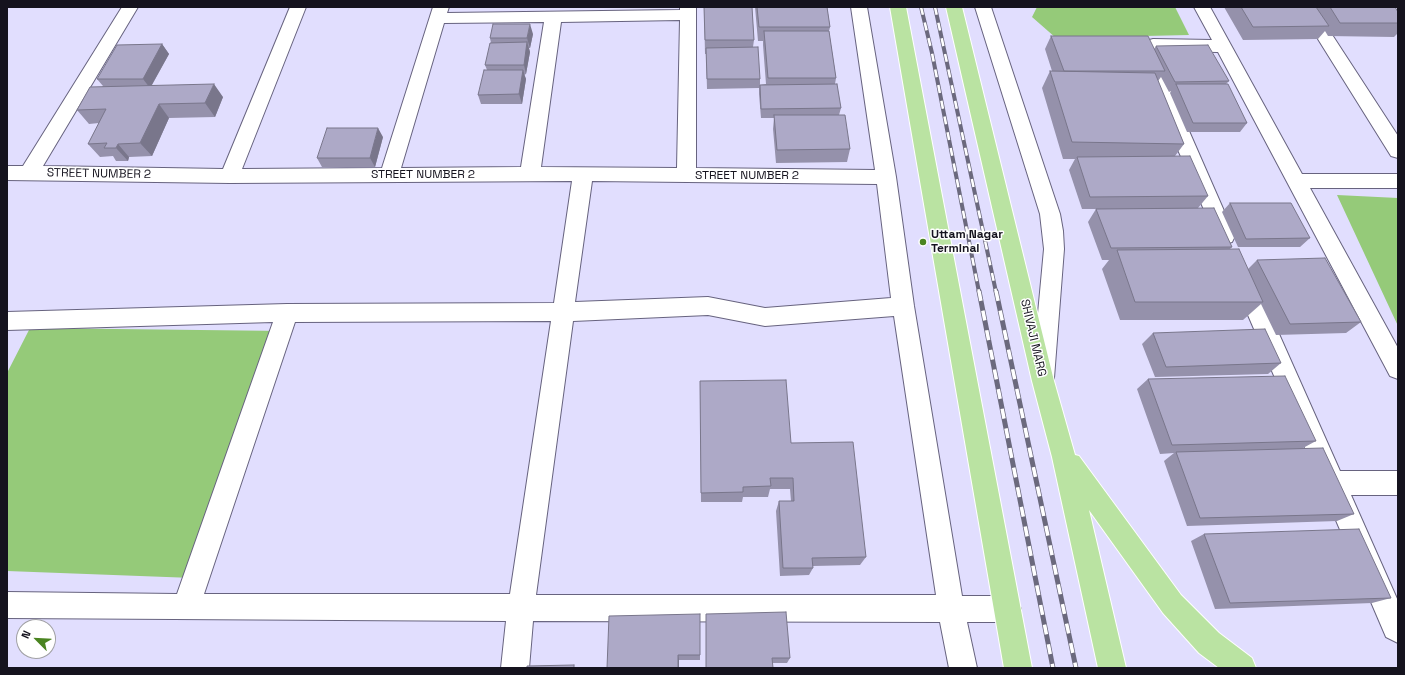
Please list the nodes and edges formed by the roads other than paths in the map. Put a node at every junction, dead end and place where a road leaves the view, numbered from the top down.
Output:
1 (130, 7) edge
2 (298, 7) edge
3 (858, 7) edge
4 (898, 7) edge
5 (954, 7) edge
6 (983, 7) edge
7 (1202, 7) edge
8 (1306, 7) edge
9 (688, 11) edge
10 (439, 12) edge
11 (553, 17) junction
12 (1223, 46) junction
13 (1398, 151) edge
14 (7, 173) edge
15 (29, 173) junction
16 (530, 174) junction
17 (583, 174) junction
18 (389, 175) junction
19 (230, 176) junction
20 (686, 176) junction
21 (886, 177) junction
22 (1296, 181) junction
23 (1398, 181) edge
24 (903, 306) junction
25 (564, 312) junction
26 (287, 313) junction
27 (7, 321) edge
28 (1390, 341) edge
29 (1398, 369) edge
30 (1043, 381) junction
31 (1064, 457) junction
32 (1333, 483) junction
33 (1398, 483) edge
34 (7, 605) edge
35 (186, 607) junction
36 (521, 608) junction
37 (951, 609) junction
38 (1008, 609) junction
39 (1398, 629) edge
40 (515, 668) edge
41 (963, 668) edge
42 (1018, 668) edge
43 (1112, 668) edge
44 (1242, 668) edge

1 - 15 street
2 - 19 street
3 - 21 street
4 - 38 main road
5 - 30 main road, SHIVAJI MARG
6 - 30 street
7 - 12 street
8 - 13 street
9 - 11 street
9 - 20 street
10 - 11 street
10 - 18 street
11 - 16 street
12 - 22 street
12 - 32 street
14 - 15 street, STREET NUMBER 2
15 - 19 street, STREET NUMBER 2
16 - 17 street, STREET NUMBER 2
16 - 18 street, STREET NUMBER 2
17 - 20 street, STREET NUMBER 2
17 - 25 street
18 - 19 street, STREET NUMBER 2
20 - 21 street, STREET NUMBER 2
21 - 24 street
22 - 23 street
22 - 28 street
24 - 25 street
24 - 37 street
25 - 26 street
25 - 36 street
26 - 27 street
26 - 35 street
28 - 29 street
30 - 31 main road, SHIVAJI MARG
31 - 43 main road, SHIVAJI MARG
31 - 44 main road
32 - 33 street
32 - 39 street
34 - 35 street
35 - 36 street
36 - 37 street
36 - 40 street
37 - 38 street
37 - 41 street
38 - 42 main road

